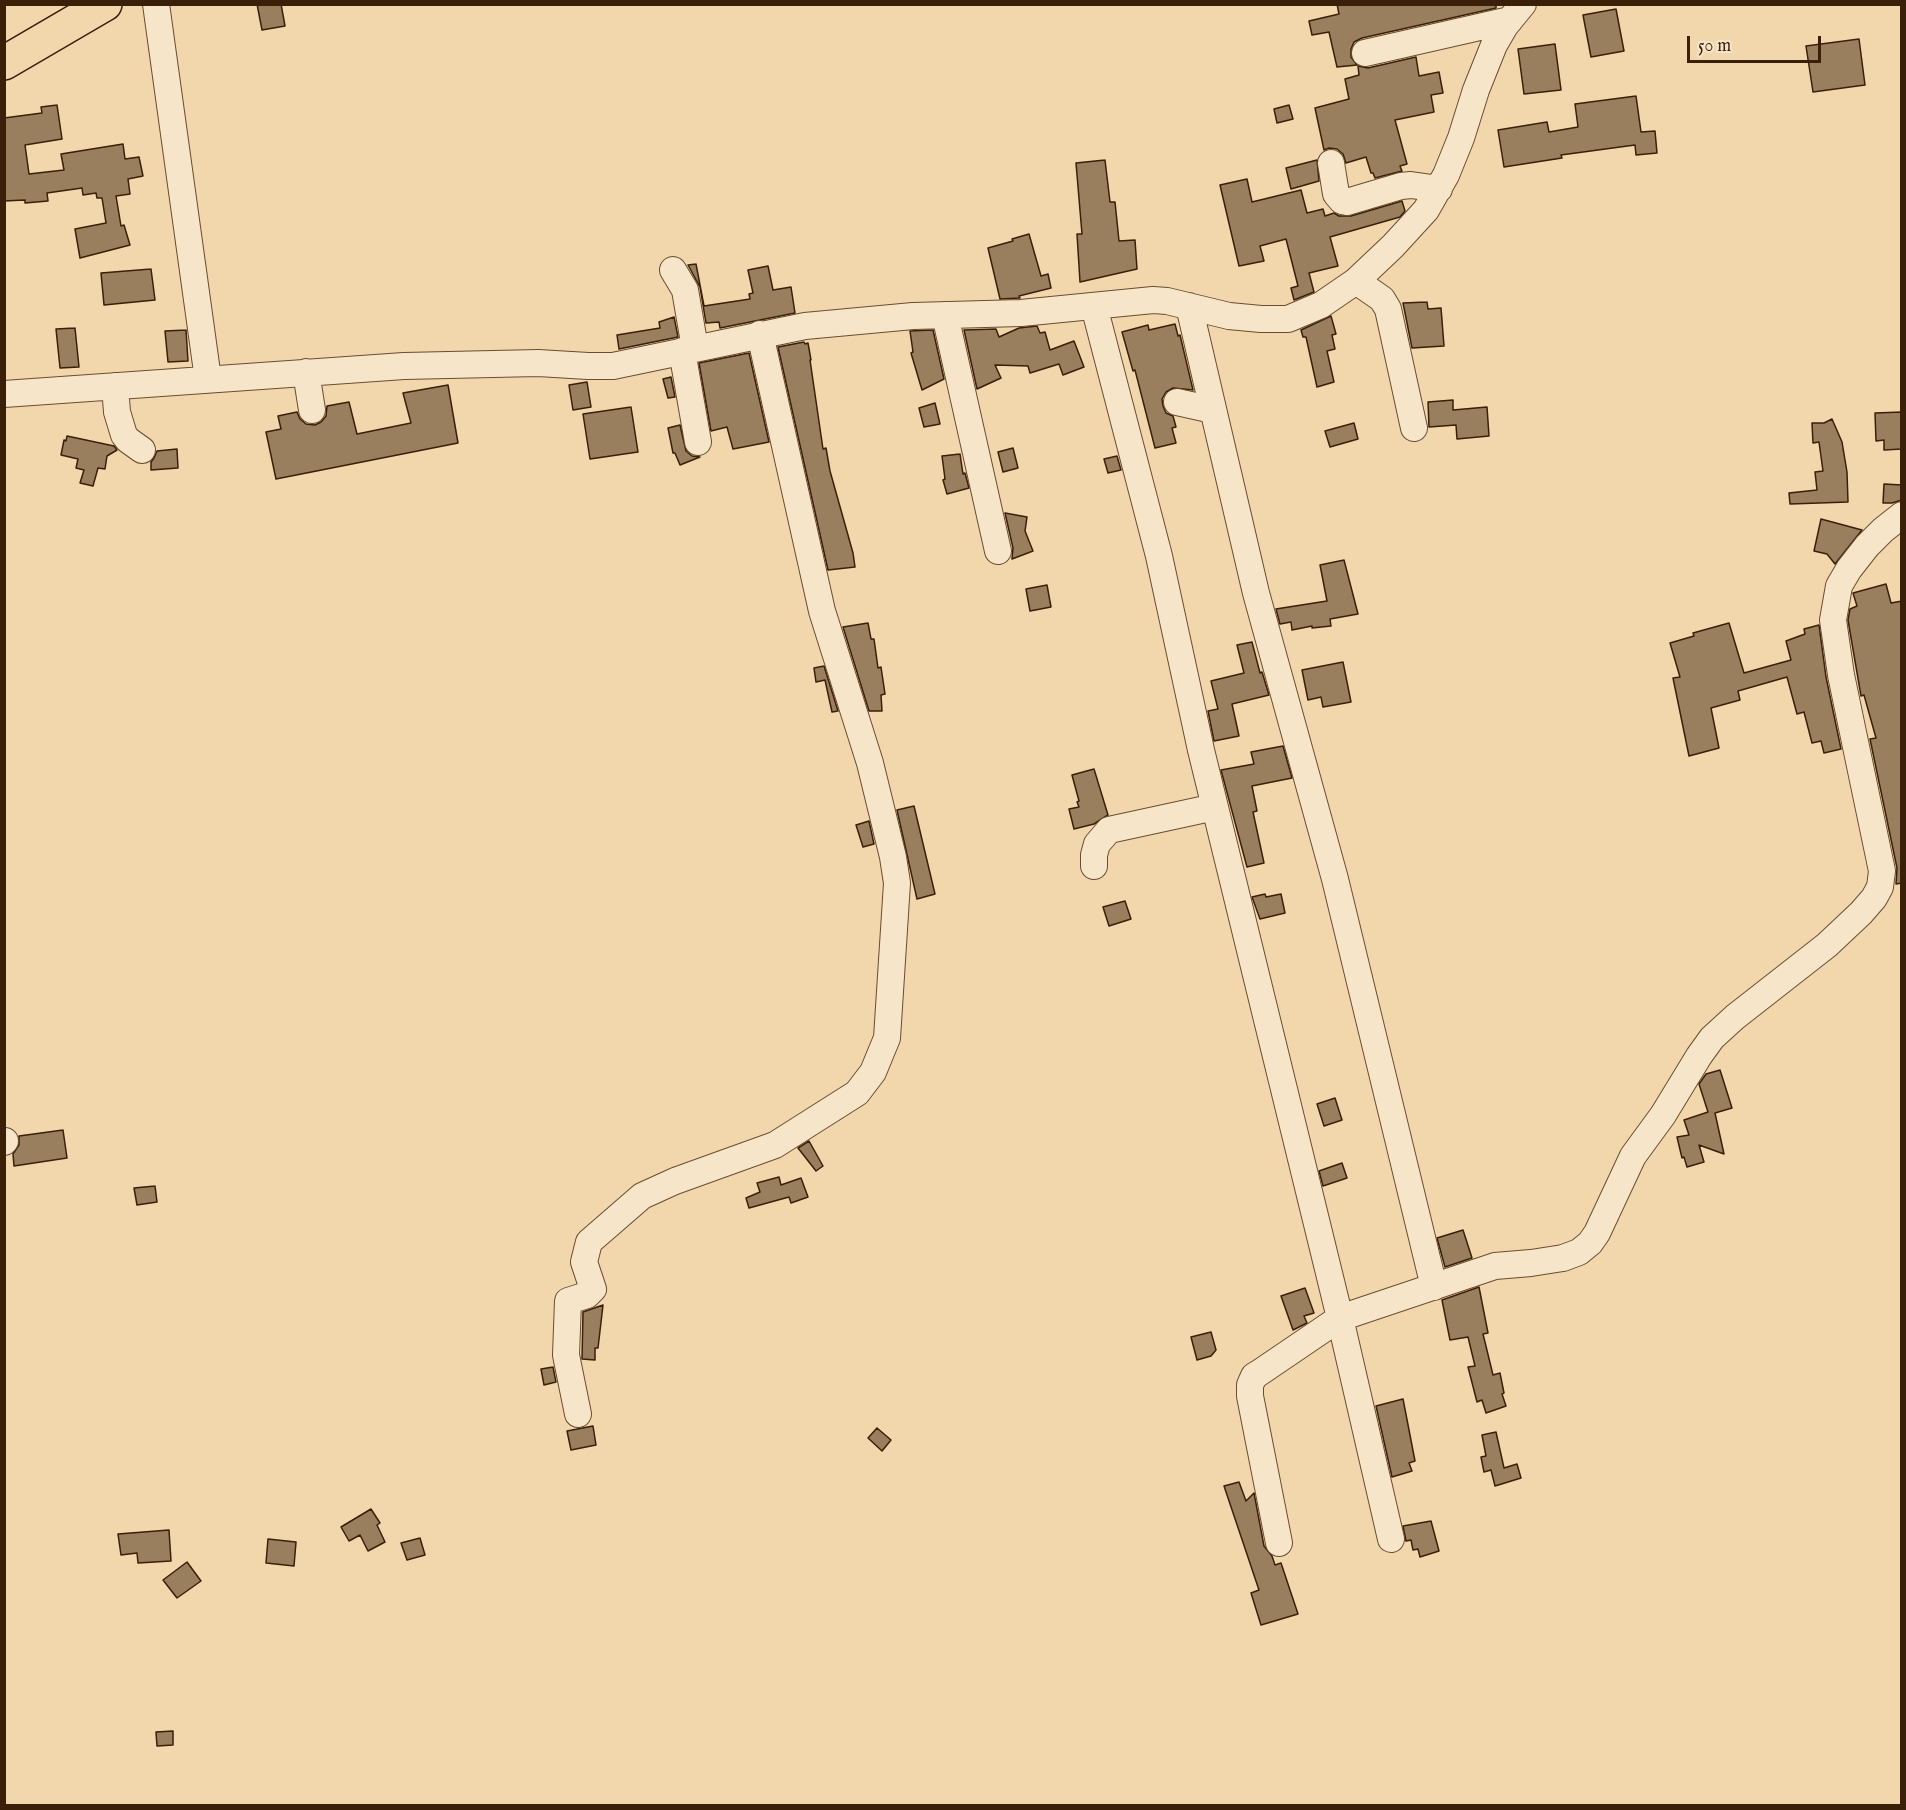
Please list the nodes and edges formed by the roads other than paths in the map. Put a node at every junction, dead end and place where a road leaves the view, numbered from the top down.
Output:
1 (105, 4) edge
2 (156, 4) edge
3 (1516, 12) edge
4 (1365, 53) dead end
5 (4, 63) edge
6 (1331, 163) dead end
7 (1440, 189) junction
8 (673, 270) dead end
9 (1356, 281) junction
10 (1094, 306) junction
11 (1189, 306) junction
12 (945, 315) junction
13 (760, 334) junction
14 (688, 349) junction
15 (306, 372) junction
16 (208, 378) junction
17 (115, 386) junction
18 (4, 394) edge
19 (1177, 402) dead end
20 (312, 410) dead end
21 (1213, 410) junction
22 (1414, 428) dead end
23 (698, 442) dead end
24 (142, 450) dead end
25 (1902, 515) edge
26 (998, 551) dead end
27 (1215, 807) junction
28 (1094, 866) dead end
29 (1434, 1287) junction
30 (1340, 1318) junction
31 (578, 1414) dead end
32 (1391, 1539) dead end
33 (1279, 1543) dead end

1 - 5 main road
2 - 16 street
3 - 4 street
3 - 7 street
6 - 7 street
7 - 9 street
8 - 14 street
9 - 11 street
9 - 22 street
10 - 11 street
10 - 12 street
10 - 27 street
11 - 21 street
12 - 13 street
12 - 26 street
13 - 14 street
13 - 31 street
14 - 15 street
14 - 23 street
15 - 16 street
15 - 20 street
16 - 17 street
17 - 18 street
17 - 24 street
19 - 21 street
21 - 29 street
25 - 29 street
27 - 28 street
27 - 30 street
29 - 30 street
30 - 32 street
30 - 33 street

